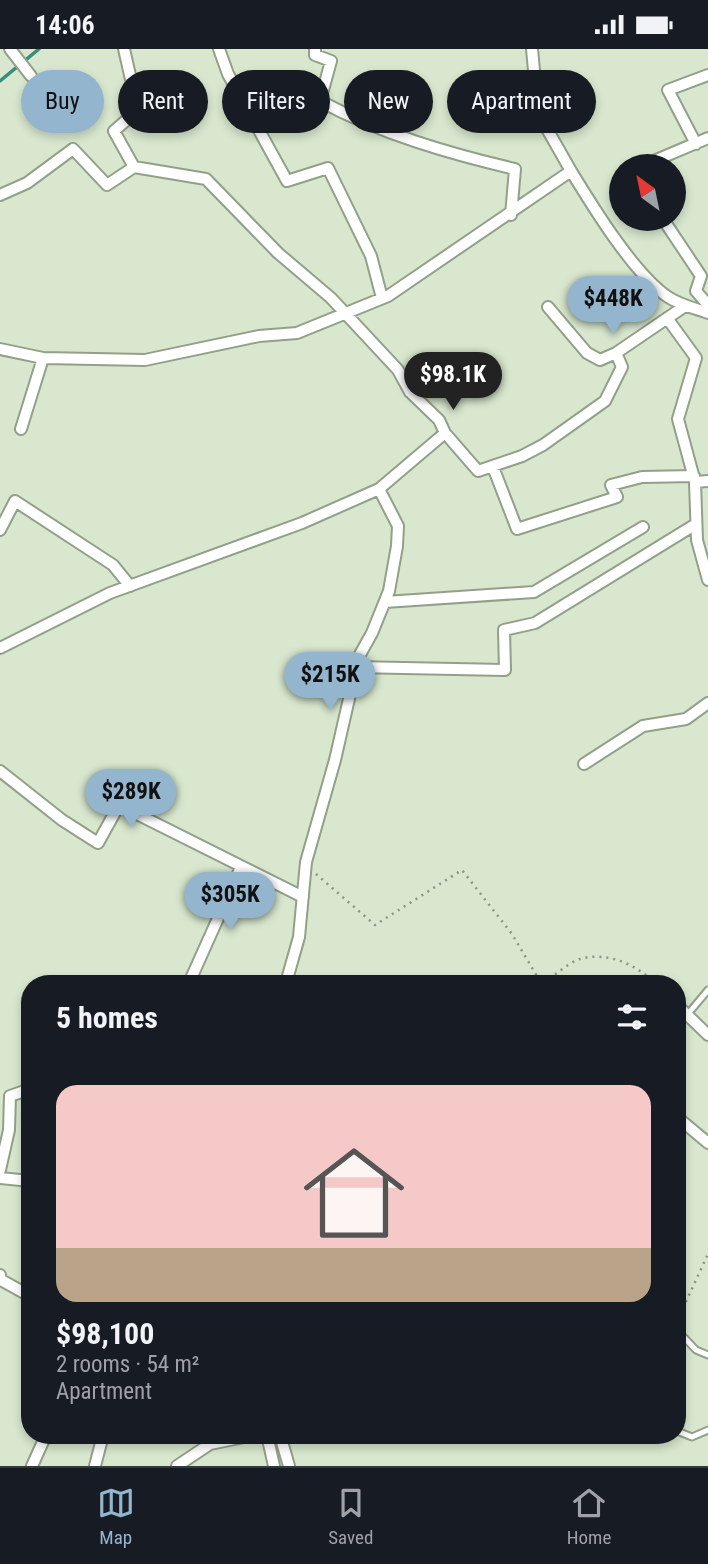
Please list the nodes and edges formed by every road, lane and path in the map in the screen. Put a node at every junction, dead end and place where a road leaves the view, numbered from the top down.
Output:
1 (124, 49) edge
2 (219, 49) edge
3 (315, 49) edge
4 (532, 49) edge
5 (13, 53) edge
6 (27, 70) edge
7 (708, 75) edge
8 (708, 138) edge
9 (696, 145) junction
10 (673, 154) edge
11 (134, 167) junction
12 (571, 171) junction
13 (0, 195) edge
14 (511, 215) junction
15 (671, 231) edge
16 (382, 298) junction
17 (708, 305) edge
18 (685, 306) junction
19 (548, 307) dead end
20 (344, 313) junction
21 (708, 313) edge
22 (667, 318) junction
23 (0, 349) edge
24 (616, 353) junction
25 (43, 358) junction
26 (21, 429) dead end
27 (445, 433) junction
28 (493, 467) junction
29 (694, 479) junction
30 (708, 481) edge
31 (379, 489) junction
32 (696, 524) junction
33 (643, 527) dead end
34 (0, 530) edge
35 (708, 580) edge
36 (130, 586) junction
37 (384, 602) junction
38 (0, 648) edge
39 (353, 667) junction
40 (708, 703) edge
41 (584, 764) dead end
42 (0, 771) edge
43 (306, 865) junction
44 (241, 867) junction
45 (303, 897) junction
46 (193, 975) edge
47 (288, 975) edge
48 (537, 975) edge
49 (555, 975) edge
50 (647, 975) edge
51 (708, 991) edge
52 (687, 1015) joint
53 (708, 1035) edge
54 (21, 1092) edge
55 (686, 1125) edge
56 (708, 1143) edge
57 (0, 1170) edge
58 (0, 1178) edge
59 (21, 1180) edge
60 (708, 1254) edge
61 (0, 1275) edge
62 (21, 1291) edge
63 (686, 1302) edge
64 (686, 1339) edge
65 (708, 1355) edge
66 (708, 1430) edge
67 (686, 1435) edge
68 (42, 1444) edge
69 (101, 1444) edge
70 (211, 1444) edge
71 (269, 1444) edge
72 (283, 1444) edge
73 (32, 1466) edge
74 (95, 1466) edge
75 (177, 1466) edge
76 (274, 1466) edge
77 (289, 1466) edge

1 - 11 street
2 - 16 street
3 - 14 street
4 - 12 street
5 - 6 street
7 - 9 street
8 - 9 street
9 - 10 street
11 - 13 street
11 - 20 street
12 - 14 street
12 - 18 street
14 - 16 street
15 - 17 street
16 - 20 street
18 - 21 street
18 - 22 street
19 - 24 street
20 - 25 street
20 - 27 street
22 - 24 street
22 - 29 street
23 - 25 street
24 - 28 street
25 - 26 street
27 - 28 street
27 - 31 street
28 - 29 street
29 - 30 street
29 - 32 street
31 - 36 street
31 - 37 street
32 - 35 street
32 - 39 street
33 - 37 street
34 - 36 street
36 - 38 street
37 - 39 street
39 - 43 street
40 - 41 street
42 - 44 street
43 - 45 street
43 - 48 path
44 - 45 street
44 - 46 street
45 - 47 street
49 - 50 path
51 - 52 lane
52 - 53 street
54 - 57 street
55 - 56 street
58 - 59 street
60 - 63 path
61 - 62 street
64 - 65 lane
66 - 67 lane
68 - 73 street
69 - 74 street
70 - 75 street
71 - 76 street
72 - 77 street

